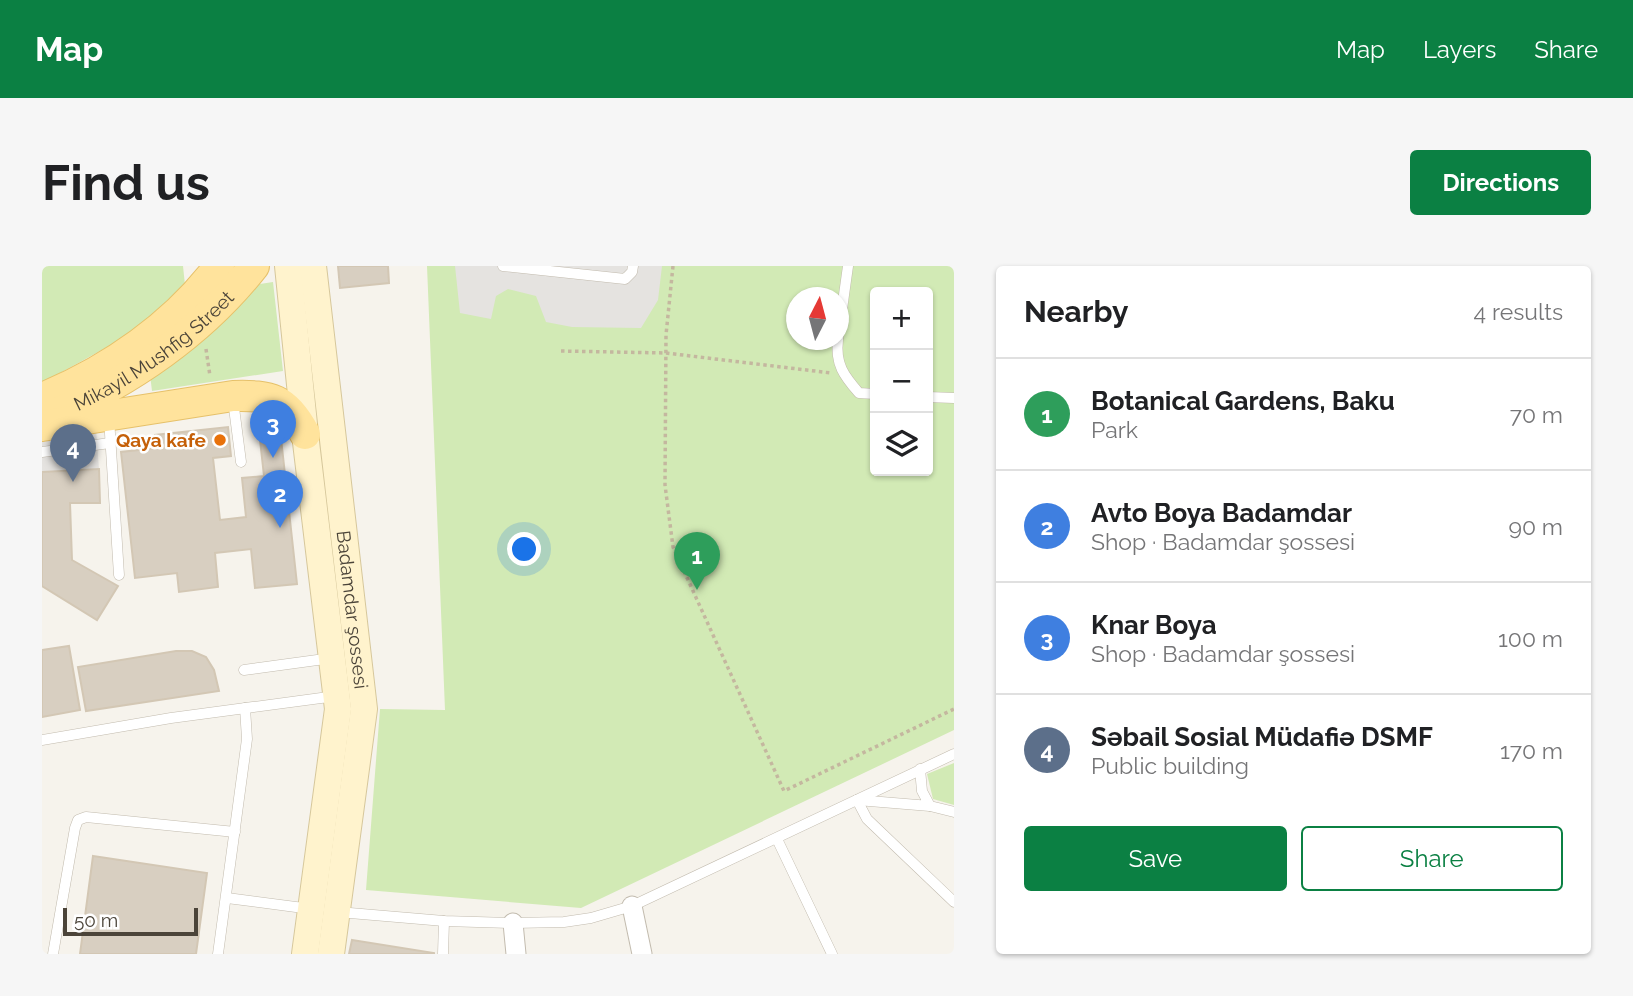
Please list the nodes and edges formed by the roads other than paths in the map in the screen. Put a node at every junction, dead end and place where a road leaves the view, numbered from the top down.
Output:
1 (254, 266) edge
2 (288, 266) edge
3 (313, 266) edge
4 (503, 266) edge
5 (633, 266) edge
6 (848, 266) edge
7 (526, 267) edge
8 (210, 270) edge
9 (579, 270) edge
10 (845, 287) edge
11 (837, 350) edge
12 (222, 390) junction
13 (870, 394) edge
14 (933, 397) edge
15 (42, 398) edge
16 (954, 398) edge
17 (42, 419) edge
18 (42, 426) edge
19 (109, 430) junction
20 (305, 434) junction
21 (42, 452) edge
22 (241, 462) dead end
23 (120, 575) dead end
24 (332, 658) junction
25 (244, 670) dead end
26 (364, 693) junction
27 (337, 696) junction
28 (245, 708) junction
29 (42, 740) edge
30 (954, 754) edge
31 (920, 769) junction
32 (856, 800) junction
33 (930, 806) junction
34 (952, 809) edge
35 (235, 832) junction
36 (777, 839) junction
37 (227, 898) junction
38 (954, 902) edge
39 (632, 906) junction
40 (324, 910) junction
41 (444, 921) junction
42 (513, 923) junction
43 (53, 954) edge
44 (218, 954) edge
45 (305, 954) edge
46 (331, 954) edge
47 (443, 954) edge
48 (516, 954) edge
49 (642, 954) edge
50 (832, 954) edge

1 - 17 main road, Mikayil Mushfig Street
2 - 20 main road, Badamdar şossesi
3 - 26 main road, Badamdar şossesi
4 - 7 lane
5 - 9 lane
6 - 10 lane
7 - 9 lane
8 - 15 main road, Mikayil Mushfig Street
11 - 13 lane
12 - 19 main road
12 - 20 main road
12 - 22 lane
14 - 16 lane
18 - 19 main road
19 - 21 lane
19 - 23 lane
20 - 24 main road, Badamdar şossesi
24 - 25 lane
24 - 27 main road, Badamdar şossesi
26 - 27 main road
26 - 40 main road, Badamdar şossesi
27 - 28 lane
27 - 40 main road, Badamdar şossesi
28 - 29 lane
28 - 35 lane
30 - 31 lane
31 - 32 lane
31 - 33 lane
32 - 33 lane
32 - 36 lane
32 - 38 lane
33 - 34 lane
35 - 37 lane
35 - 43 lane
36 - 39 lane
36 - 50 lane
37 - 40 lane
37 - 44 lane
39 - 42 lane
39 - 49 street
40 - 41 lane
40 - 45 main road, Badamdar şossesi
40 - 46 main road, Badamdar şossesi
41 - 42 lane
41 - 47 lane
42 - 48 street

